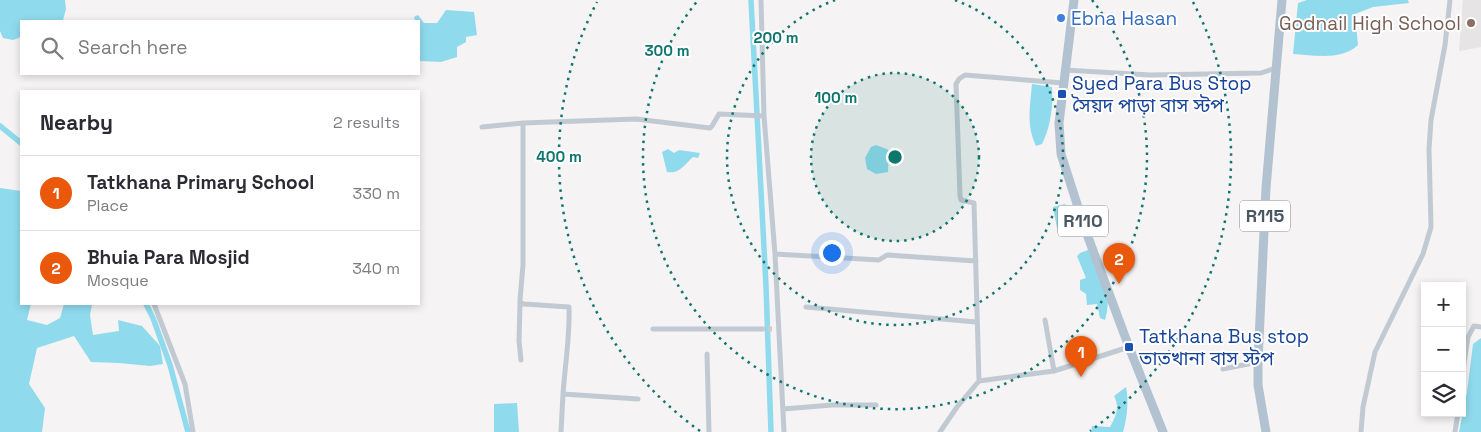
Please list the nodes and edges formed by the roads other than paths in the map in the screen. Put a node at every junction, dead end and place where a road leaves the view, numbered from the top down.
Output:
1 (761, 0) edge
2 (1074, 0) edge
3 (1282, 0) edge
4 (1450, 0) edge
5 (1276, 68) junction
6 (1064, 70) junction
7 (1063, 83) junction
8 (762, 116) junction
9 (523, 123) junction
10 (482, 127) dead end
11 (775, 254) junction
12 (976, 261) junction
13 (520, 303) junction
14 (154, 305) edge
15 (806, 307) dead end
16 (1046, 320) dead end
17 (976, 322) junction
18 (1481, 327) edge
19 (653, 329) dead end
20 (760, 329) tunnel mouth
21 (1129, 347) junction
22 (707, 354) dead end
23 (521, 360) dead end
24 (1258, 362) junction
25 (1223, 369) dead end
26 (1054, 370) junction
27 (1463, 372) edge
28 (979, 381) junction
29 (563, 394) junction
30 (638, 399) dead end
31 (876, 404) dead end
32 (783, 408) junction
33 (1457, 417) edge
34 (193, 432) edge
35 (561, 432) edge
36 (709, 432) edge
37 (784, 432) edge
38 (940, 432) edge
39 (1163, 432) edge
40 (1266, 432) edge
41 (1361, 432) edge
42 (1455, 432) edge

1 - 8 street
2 - 6 main road, R110
3 - 5 main road, R115
4 - 41 street
5 - 6 street
5 - 24 main road, R115
6 - 7 main road, R110
7 - 12 street
7 - 21 main road, R110
8 - 9 street
8 - 11 street
9 - 10 street
9 - 13 street
11 - 12 street
11 - 32 street
12 - 17 street
13 - 23 street
13 - 29 street
14 - 34 street
15 - 17 street
16 - 26 street
17 - 28 street
18 - 27 street
19 - 20 street
21 - 26 street
21 - 39 main road, R110
22 - 36 street
24 - 25 street
24 - 40 main road, R115
26 - 28 street
28 - 38 street
29 - 30 street
29 - 35 street
31 - 32 street
32 - 37 street
33 - 42 street

